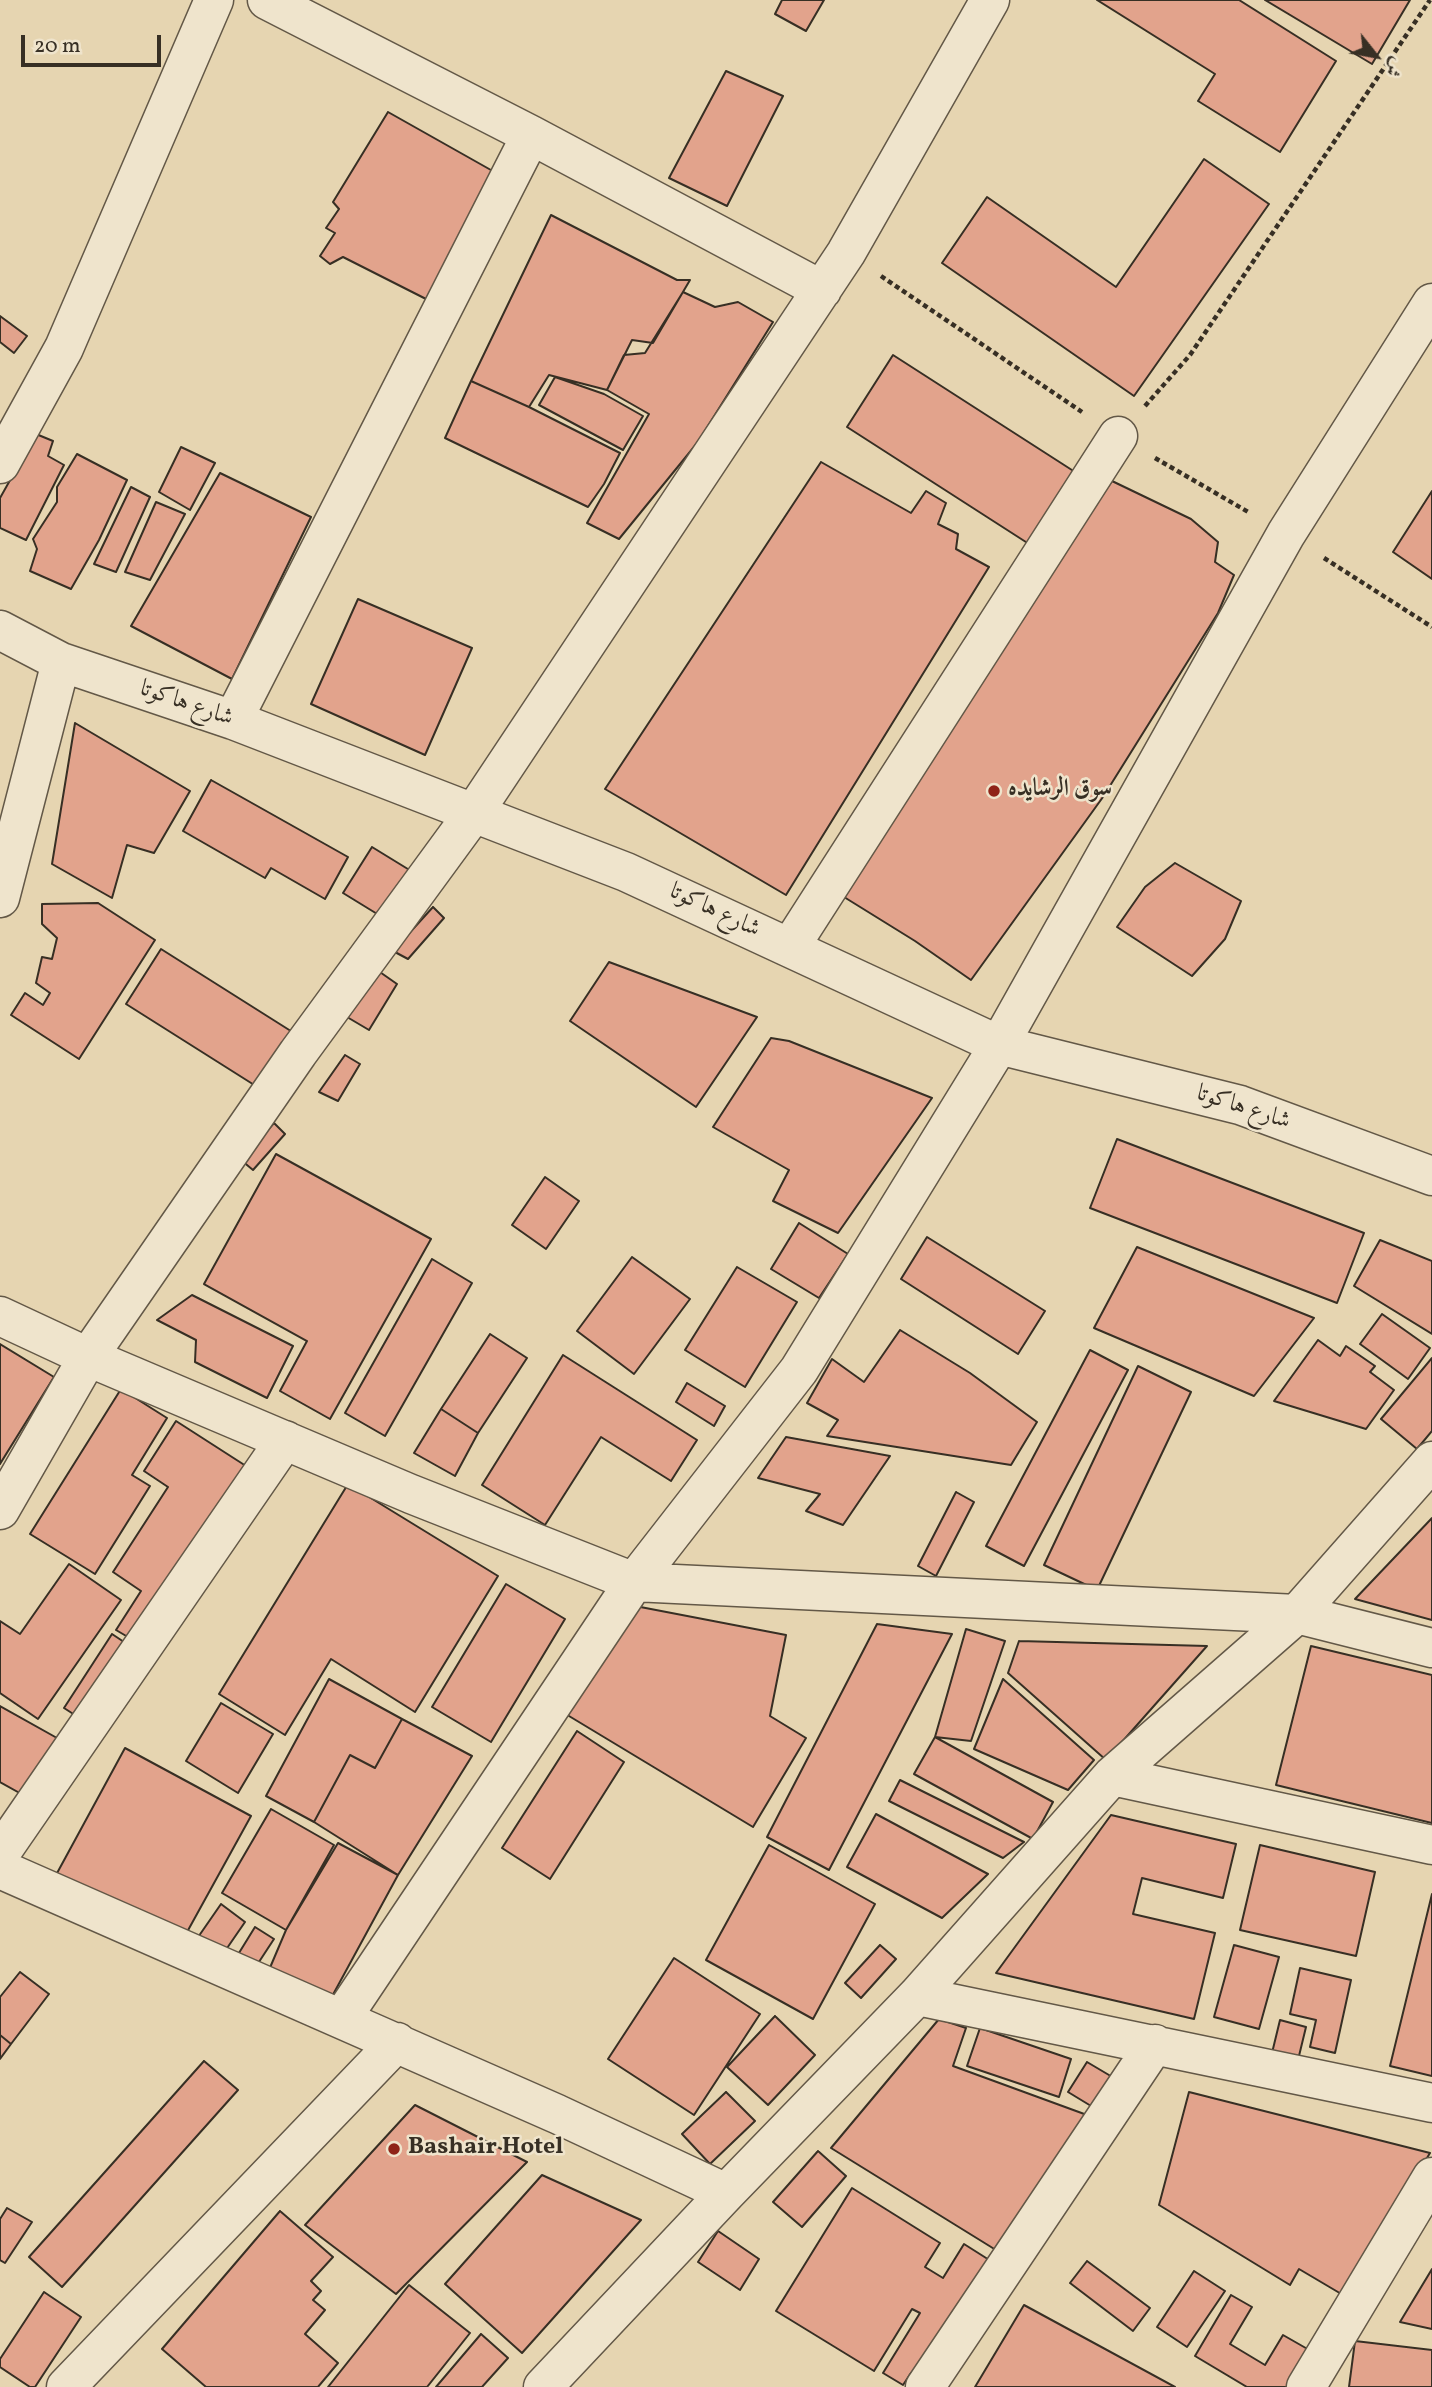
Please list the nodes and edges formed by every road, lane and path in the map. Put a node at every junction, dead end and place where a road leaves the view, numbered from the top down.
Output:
1 (214, 0) edge
2 (267, 0) edge
3 (990, 0) edge
4 (1430, 0) edge
5 (531, 135) junction
6 (822, 290) junction
7 (1432, 303) edge
8 (1118, 436) joint
9 (0, 464) edge
10 (0, 631) edge
11 (61, 662) junction
12 (233, 720) junction
13 (473, 814) junction
14 (0, 898) edge
15 (790, 947) junction
16 (999, 1045) junction
17 (1431, 1173) edge
18 (0, 1316) edge
19 (88, 1357) junction
20 (285, 1440) junction
21 (1432, 1461) edge
22 (0, 1510) edge
23 (634, 1582) junction
24 (1297, 1614) junction
25 (1432, 1648) edge
26 (1112, 1776) junction
27 (1432, 1845) edge
28 (0, 1854) edge
29 (0, 1869) edge
30 (917, 1996) junction
31 (342, 2018) junction
32 (397, 2042) junction
33 (1155, 2044) junction
34 (1432, 2103) edge
35 (1432, 2177) edge
36 (726, 2193) junction
37 (66, 2387) edge
38 (542, 2387) edge
39 (925, 2387) edge
40 (1306, 2387) edge

1 - 9 street
2 - 5 street
3 - 6 street
4 - 8 path
5 - 6 street
5 - 12 street
6 - 13 street
7 - 16 street
8 - 15 street
10 - 11 street, شارع هاكوتا
11 - 12 street, شارع هاكوتا
11 - 14 street
12 - 13 street, شارع هاكوتا
13 - 15 street, شارع هاكوتا
13 - 19 street
15 - 16 street, شارع هاكوتا
16 - 17 street, شارع هاكوتا
16 - 23 street
18 - 19 street
19 - 20 street
19 - 22 street
20 - 23 street
20 - 28 street
21 - 24 street
23 - 24 street
23 - 31 street
24 - 25 street
24 - 26 street
26 - 27 street
26 - 30 street
29 - 31 street
30 - 33 street
30 - 36 street
31 - 32 street
32 - 36 street
32 - 37 street
33 - 34 street
33 - 39 street
35 - 40 street
36 - 38 street

